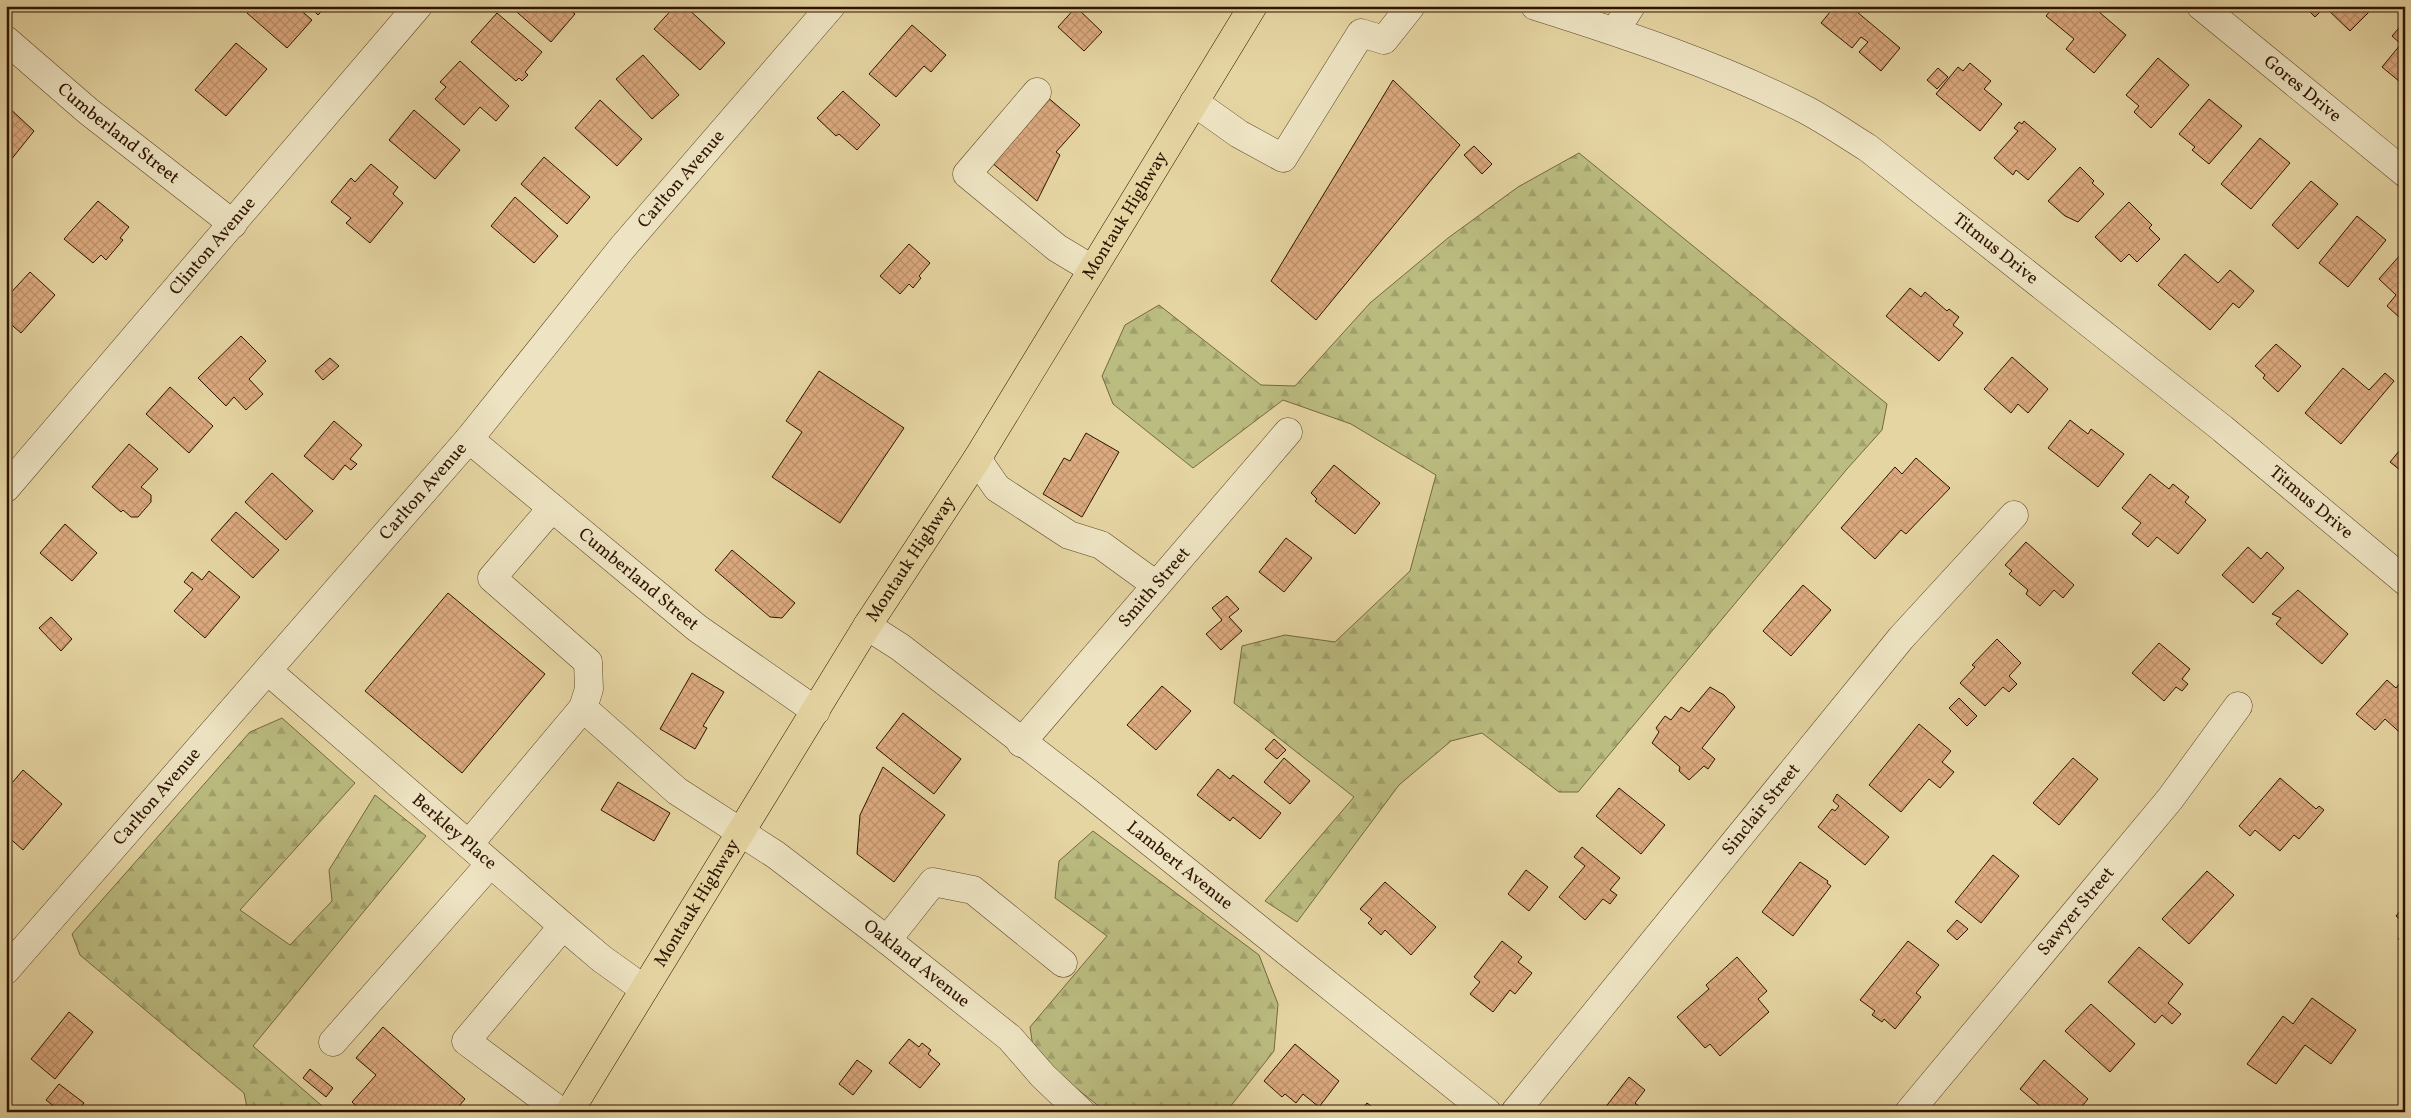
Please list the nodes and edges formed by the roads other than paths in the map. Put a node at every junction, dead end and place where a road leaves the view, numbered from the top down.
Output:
1 (418, 6) edge
2 (831, 6) edge
3 (1254, 6) edge
4 (1411, 6) edge
5 (1535, 6) edge
6 (1631, 6) edge
7 (2201, 6) edge
8 (1615, 31) junction
9 (6, 40) edge
10 (1037, 92) dead end
11 (1194, 102) junction
12 (2405, 173) edge
13 (233, 224) junction
14 (1092, 270) junction
15 (1288, 432) dead end
16 (469, 439) junction
17 (976, 460) junction
18 (6, 488) edge
19 (552, 508) junction
20 (2014, 515) dead end
21 (2405, 581) edge
22 (1156, 585) junction
23 (867, 626) junction
24 (268, 671) junction
25 (2238, 706) dead end
26 (583, 708) junction
27 (816, 711) junction
28 (1021, 743) junction
29 (741, 831) junction
30 (469, 844) junction
31 (490, 864) junction
32 (563, 926) junction
33 (887, 940) junction
34 (1063, 963) dead end
35 (6, 970) edge
36 (644, 988) junction
37 (334, 1042) dead end
38 (561, 1112) edge
39 (569, 1112) edge
40 (1080, 1112) edge
41 (1487, 1112) edge
42 (1515, 1112) edge
43 (1908, 1112) edge

1 - 13 street, Clinton Avenue
2 - 16 street, Carlton Avenue
3 - 11 main road, Montauk Highway
4 - 11 street
5 - 8 street, Titmus Drive
6 - 8 street
7 - 12 street, Gores Drive
8 - 21 street, Titmus Drive
9 - 13 street, Cumberland Street
10 - 14 street
11 - 14 main road, Montauk Highway
13 - 18 street, Clinton Avenue
14 - 17 main road, Montauk Highway
15 - 22 street, Smith Street
16 - 19 street, Cumberland Street
16 - 24 street, Carlton Avenue
17 - 22 street
17 - 23 main road, Montauk Highway
19 - 26 street
19 - 27 street, Cumberland Street
20 - 42 street, Sinclair Street
22 - 28 street, Smith Street
23 - 27 main road, Montauk Highway
23 - 28 street, Lambert Avenue
24 - 30 street, Berkley Place
24 - 35 street, Carlton Avenue
25 - 43 street, Sawyer Street
26 - 29 street, Oakland Avenue
26 - 30 street
27 - 29 main road, Montauk Highway
28 - 41 street, Lambert Avenue
29 - 33 street, Oakland Avenue
29 - 36 main road, Montauk Highway
30 - 31 street, Berkley Place
31 - 32 street, Berkley Place
31 - 37 street
32 - 36 street, Berkley Place
32 - 38 street
33 - 34 street
33 - 40 street, Oakland Avenue
36 - 39 main road, Montauk Highway

